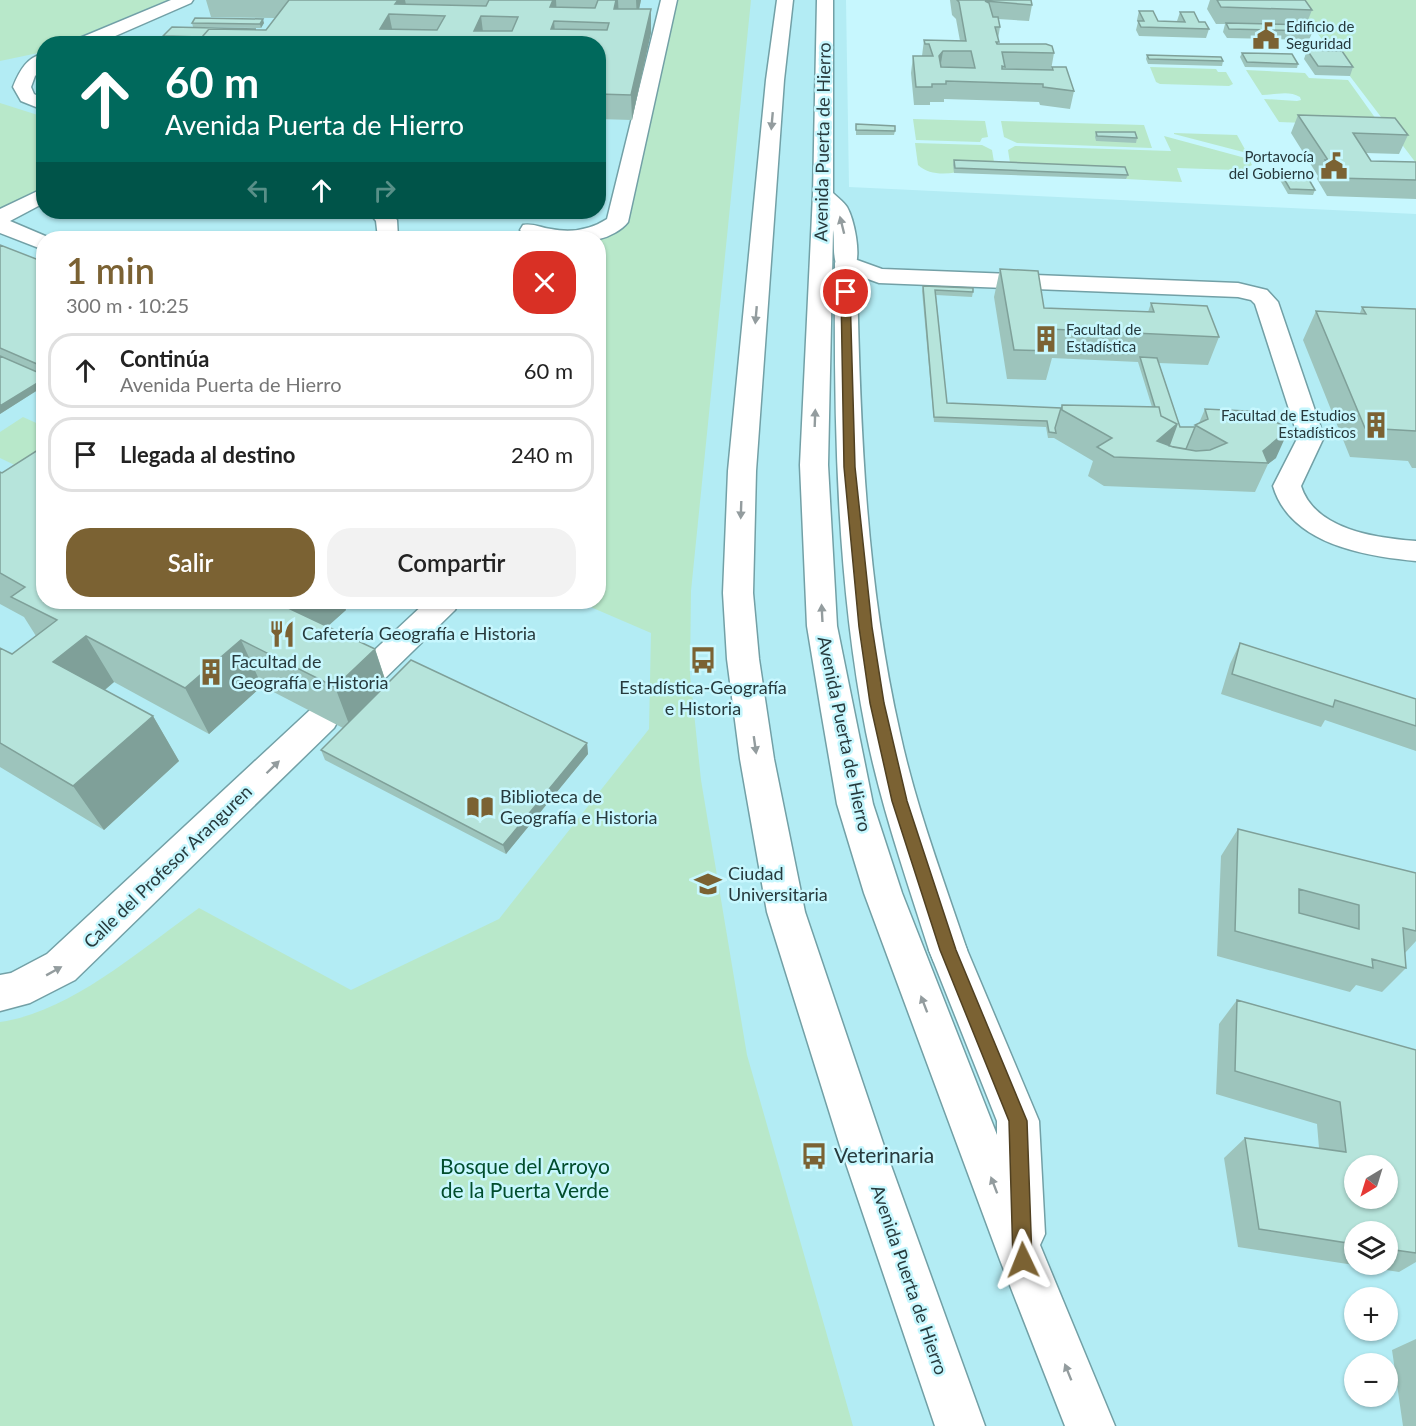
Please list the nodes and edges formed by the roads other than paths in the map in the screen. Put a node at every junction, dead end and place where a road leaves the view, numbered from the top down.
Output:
1 (185, 0) edge
2 (669, 0) edge
3 (773, 0) edge
4 (785, 0) edge
5 (825, 0) edge
6 (100, 36) edge
7 (36, 66) edge
8 (775, 80) junction
9 (25, 91) edge
10 (823, 194) junction
11 (36, 198) edge
12 (0, 218) edge
13 (0, 225) edge
14 (601, 231) edge
15 (36, 241) edge
16 (846, 278) junction
17 (1416, 551) edge
18 (437, 609) edge
19 (362, 681) edge
20 (322, 719) edge
21 (0, 993) edge
22 (1023, 1260) junction
23 (960, 1426) edge
24 (1090, 1426) edge

1 - 6 main road
2 - 14 main road
3 - 8 main road
4 - 8 main road, Avenida Puerta de Hierro
5 - 10 main road, Avenida Puerta de Hierro
7 - 9 main road
8 -> 23 main road, Avenida Puerta de Hierro
16 -> 10 main road
22 -> 10 main road, Avenida Puerta de Hierro
11 - 12 main road
13 - 15 main road
16 - 17 main road
16 - 22 main road
18 - 19 main road
21 -> 20 main road, Calle del Profesor Aranguren
24 -> 22 main road, Avenida Puerta de Hierro

